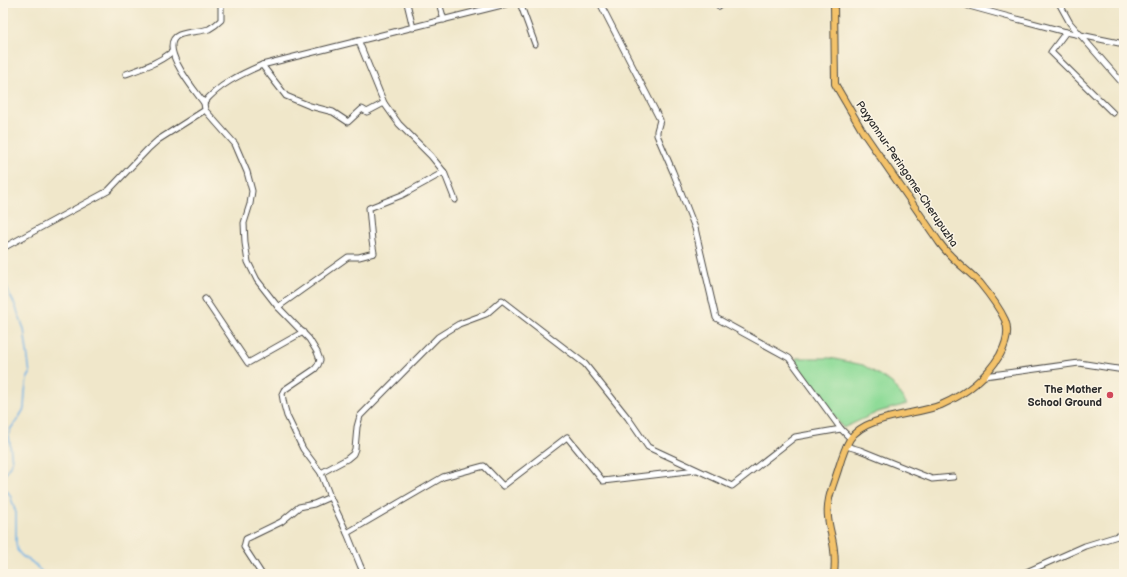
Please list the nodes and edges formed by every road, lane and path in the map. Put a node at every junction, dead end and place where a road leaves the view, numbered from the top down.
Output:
1 (221, 3) edge
2 (408, 3) edge
3 (439, 3) edge
4 (509, 3) edge
5 (520, 3) edge
6 (600, 3) edge
7 (834, 3) edge
8 (963, 3) edge
9 (1059, 3) edge
10 (444, 20) junction
11 (413, 28) junction
12 (1066, 32) junction
13 (1080, 34) junction
14 (358, 42) junction
15 (535, 44) dead end
16 (1124, 44) edge
17 (172, 52) junction
18 (262, 65) junction
19 (126, 74) dead end
20 (1124, 85) edge
21 (204, 103) junction
22 (384, 103) junction
23 (205, 110) junction
24 (1114, 113) dead end
25 (444, 172) junction
26 (455, 200) dead end
27 (3, 248) edge
28 (205, 299) dead end
29 (278, 307) junction
30 (304, 332) junction
31 (1124, 370) edge
32 (985, 376) junction
33 (841, 429) junction
34 (850, 438) junction
35 (846, 446) junction
36 (697, 470) junction
37 (321, 473) junction
38 (952, 477) dead end
39 (330, 497) junction
40 (347, 533) junction
41 (1124, 534) edge
42 (259, 574) edge
43 (364, 574) edge
44 (834, 574) edge
45 (1022, 574) edge

1 - 17 street
2 - 11 street
3 - 10 street
4 - 10 street
5 - 15 street
6 - 33 street
7 - 32 main road, Payyannur-Peringome-Cherupuzha
8 - 12 street
9 - 13 street
10 - 11 street
11 - 14 street
12 - 13 street
12 - 24 street
13 - 16 street
13 - 20 street
14 - 18 street
14 - 22 street
17 - 19 street
17 - 21 street
18 - 21 street
18 - 22 street
21 - 23 street
22 - 25 street
23 - 27 street
23 - 29 street
25 - 26 street
25 - 29 street
28 - 30 street
29 - 30 street
30 - 37 street
31 - 32 street
32 - 34 main road, Payyannur-Peringome-Cherupuzha
33 - 34 street
33 - 36 street
34 - 35 main road, Payyannur-Peringome-Cherupuzha
35 - 38 street
35 - 44 main road, Payyannur-Peringome-Cherupuzha
36 - 37 street
36 - 40 street
37 - 39 street
39 - 40 street
39 - 42 street
40 - 43 street
41 - 45 street

